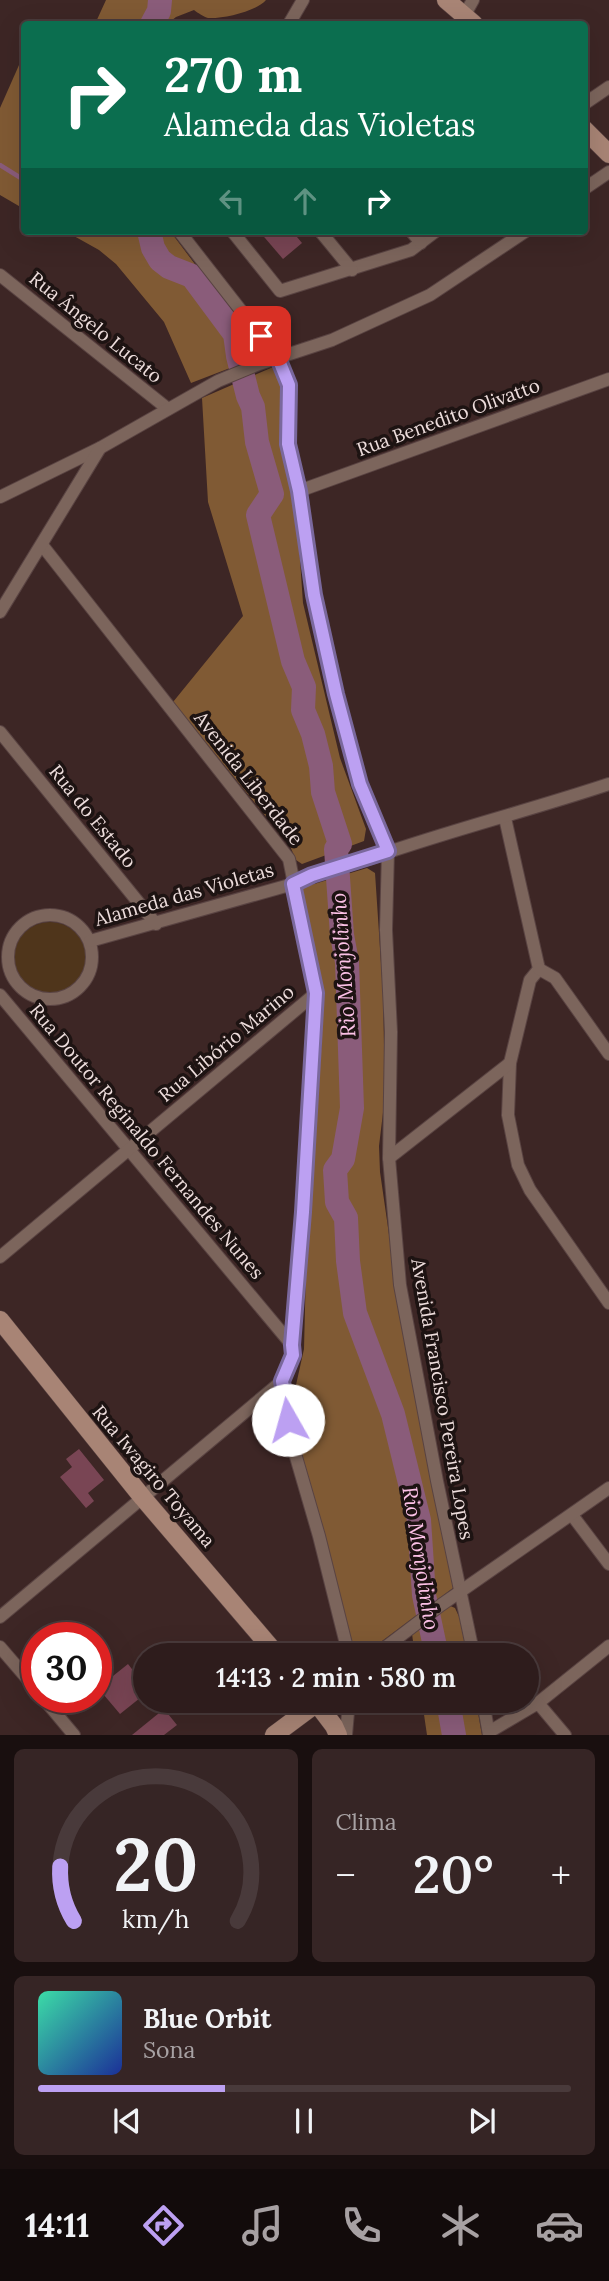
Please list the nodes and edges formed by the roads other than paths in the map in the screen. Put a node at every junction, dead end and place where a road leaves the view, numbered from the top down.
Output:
1 (303, 0) edge
2 (446, 0) edge
3 (470, 13) edge
4 (291, 21) edge
5 (609, 87) edge
6 (588, 101) edge
7 (588, 133) edge
8 (609, 154) edge
9 (609, 172) edge
10 (588, 186) edge
11 (182, 235) edge
12 (235, 235) edge
13 (323, 235) edge
14 (414, 235) edge
15 (431, 235) edge
16 (520, 235) edge
17 (421, 243) junction
18 (352, 270) junction
19 (0, 275) edge
20 (278, 358) junction
21 (609, 379) edge
22 (168, 410) junction
23 (100, 448) junction
24 (299, 491) junction
25 (0, 498) edge
26 (42, 545) junction
27 (0, 612) edge
28 (0, 732) edge
29 (608, 787) edge
30 (505, 818) junction
31 (388, 851) junction
32 (293, 884) junction
33 (156, 924) junction
34 (90, 941) junction
35 (539, 969) junction
36 (5, 975) edge
37 (316, 993) junction
38 (0, 995) edge
39 (609, 1054) edge
40 (510, 1063) junction
41 (127, 1150) junction
42 (388, 1158) junction
43 (0, 1257) edge
44 (609, 1303) edge
45 (0, 1320) edge
46 (292, 1345) junction
47 (282, 1381) junction
48 (609, 1488) edge
49 (143, 1498) junction
50 (572, 1516) junction
51 (609, 1564) edge
52 (460, 1592) junction
53 (0, 1617) edge
54 (267, 1643) edge
55 (346, 1643) edge
56 (391, 1643) edge
57 (471, 1643) edge
58 (609, 1646) edge
59 (0, 1647) edge
60 (21, 1671) edge
61 (539, 1702) edge
62 (539, 1704) edge
63 (56, 1713) edge
64 (303, 1713) edge
65 (325, 1713) edge
66 (348, 1713) edge
67 (485, 1713) edge
68 (522, 1713) edge
69 (489, 1733) edge
70 (74, 1735) edge
71 (274, 1735) edge
72 (338, 1735) edge
73 (346, 1735) edge
74 (565, 1735) edge

1 - 4 street
2 - 3 street
5 - 6 street
7 - 8 street
9 - 10 street
11 - 20 street, Avenida Francisco Pereira Lopes
12 - 18 street
13 - 18 street
14 - 17 street
15 - 17 street
16 - 20 street
17 - 18 street
19 - 22 street, Rua Ângelo Lucato
20 - 22 street
20 - 24 street, Avenida Francisco Pereira Lopes
21 - 24 street, Rua Benedito Olivatto
22 - 23 street
23 - 25 street
23 - 26 street
24 - 31 street, Avenida Francisco Pereira Lopes
26 - 27 street
26 - 32 street, Avenida Liberdade
28 - 33 street, Rua do Estado
29 - 30 street, Alameda das Violetas
30 - 31 street, Alameda das Violetas
30 - 35 street
31 - 32 street, Alameda das Violetas
31 - 42 street, Avenida Francisco Pereira Lopes
32 - 33 street, Alameda das Violetas
32 - 37 street, Avenida Liberdade
33 - 34 street, Alameda das Violetas
34 - 36 street
34 - 36 street
35 - 39 street
35 - 40 street
37 - 41 street, Rua Libório Marino
37 - 46 street, Avenida Liberdade
38 - 41 street, Rua Doutor Reginaldo Fernandes Nunes
40 - 42 street
40 - 44 street
41 - 43 street, Rua Libório Marino
41 - 46 street, Rua Doutor Reginaldo Fernandes Nunes
42 - 52 street, Avenida Francisco Pereira Lopes
45 - 49 street, Rua Iwagiro Toyama
46 - 47 street, Avenida Liberdade
47 - 49 street
47 - 55 street, Avenida Liberdade
48 - 50 street
49 - 53 street
49 - 54 street, Rua Iwagiro Toyama
50 - 51 street
50 - 52 street
52 - 56 street
52 - 57 street, Avenida Francisco Pereira Lopes
58 - 61 street
59 - 60 street
62 - 74 street
63 - 70 street
64 - 71 street
65 - 72 street
66 - 73 street
67 - 69 street
68 - 69 street

